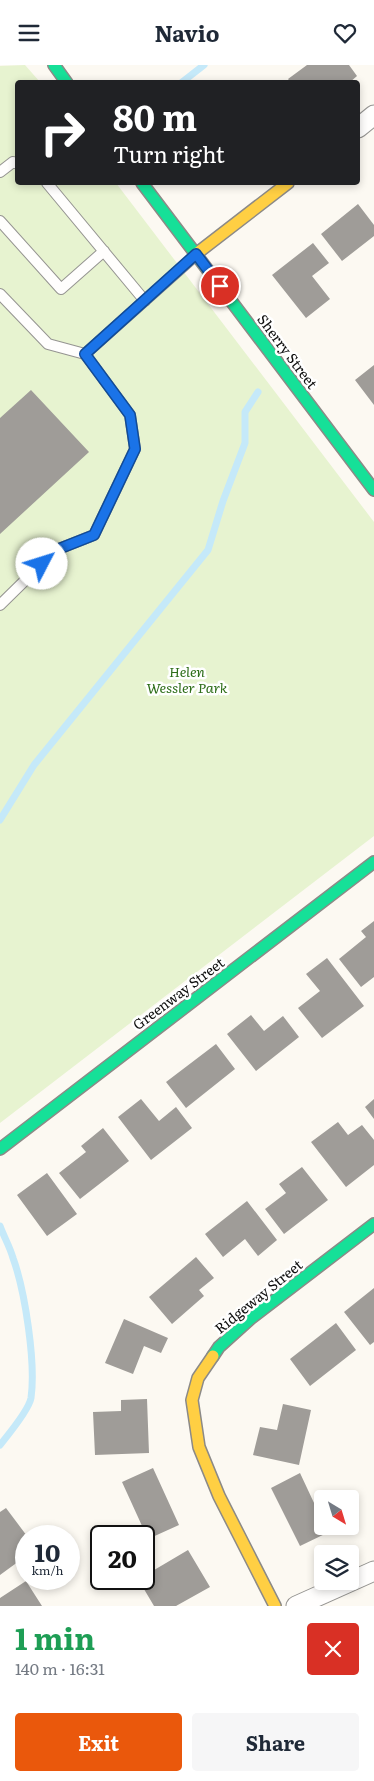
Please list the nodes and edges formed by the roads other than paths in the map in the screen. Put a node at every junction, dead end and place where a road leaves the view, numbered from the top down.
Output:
1 (54, 65) edge
2 (65, 80) edge
3 (374, 115) edge
4 (360, 126) edge
5 (15, 163) edge
6 (0, 172) edge
7 (49, 185) edge
8 (144, 185) edge
9 (285, 185) edge
10 (0, 221) edge
11 (104, 251) junction
12 (196, 254) junction
13 (0, 294) edge
14 (145, 301) junction
15 (85, 354) junction
16 (374, 490) edge
17 (0, 605) edge
18 (374, 862) edge
19 (0, 1149) edge
20 (374, 1224) edge
21 (374, 1571) edge
22 (275, 1606) edge
23 (296, 1606) edge

1 - 2 street
3 - 4 street
5 - 6 lane
7 - 11 lane
8 - 12 street, Sherry Street
9 - 12 street
10 - 11 lane
11 - 14 lane
12 - 14 lane
12 - 16 street, Sherry Street
13 - 15 lane
14 - 15 lane
15 - 17 lane
18 - 19 street, Greenway Street
20 - 22 street, Ridgeway Street
21 - 23 street

